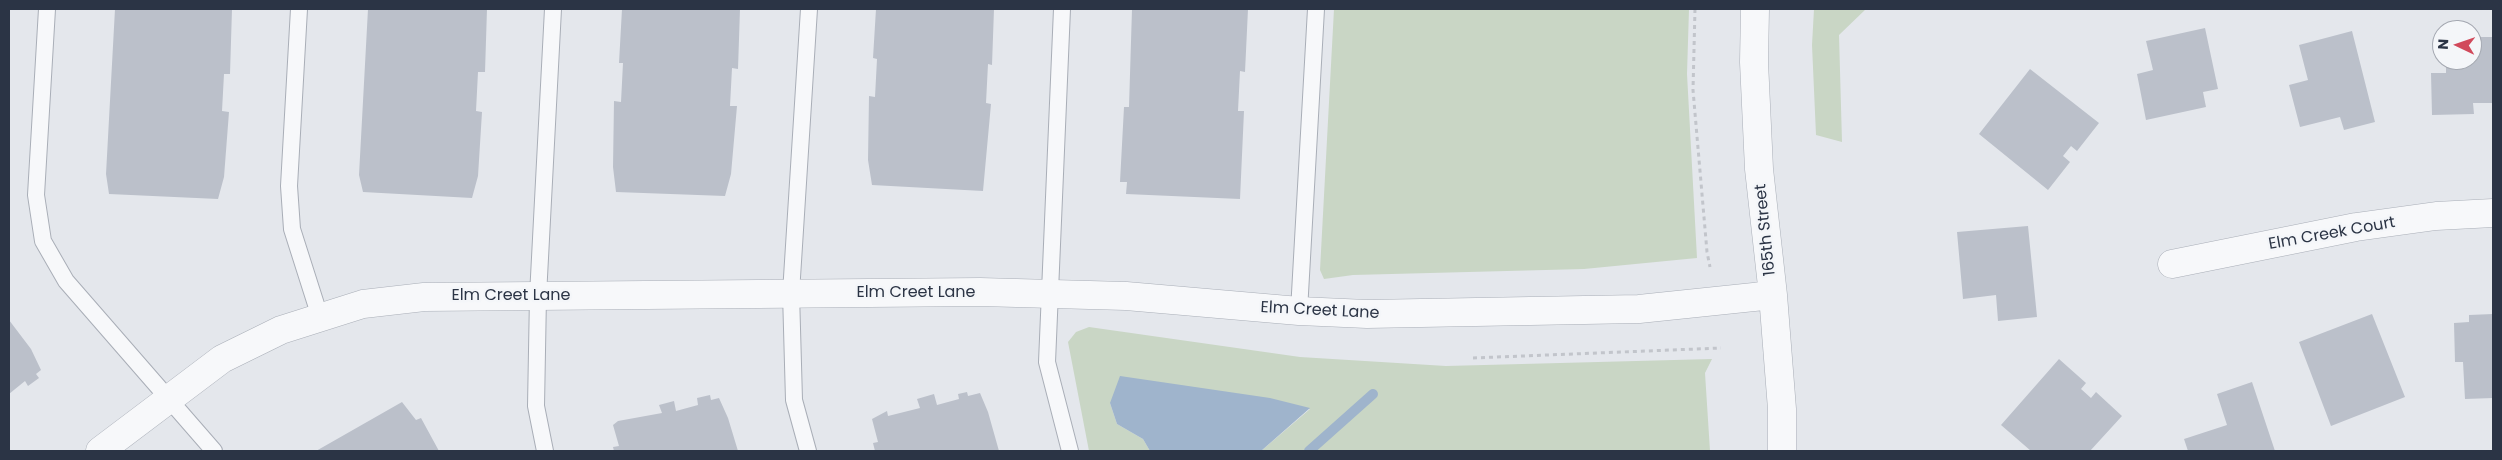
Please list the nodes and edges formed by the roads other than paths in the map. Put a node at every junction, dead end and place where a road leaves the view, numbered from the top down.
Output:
1 (47, 9) edge
2 (299, 9) edge
3 (553, 9) edge
4 (809, 9) edge
5 (1062, 9) edge
6 (1316, 9) edge
7 (1755, 9) edge
8 (2493, 213) edge
9 (2172, 264) dead end
10 (792, 293) junction
11 (1049, 294) junction
12 (1773, 295) junction
13 (538, 296) junction
14 (1299, 311) junction
15 (320, 317) junction
16 (170, 398) junction
17 (100, 451) edge
18 (214, 451) edge
19 (545, 451) edge
20 (808, 451) edge
21 (1070, 451) edge
22 (1782, 451) edge

1 - 16 lane
2 - 15 lane
3 - 13 lane
4 - 10 lane
5 - 11 lane
6 - 14 lane
7 - 12 street, 165th Street
8 - 9 street, Elm Creek Court
10 - 11 street, Elm Creet Lane
10 - 13 street, Elm Creet Lane
10 - 20 lane
11 - 14 street, Elm Creet Lane
11 - 21 lane
12 - 14 street, Elm Creet Lane
12 - 22 street, 165th Street
13 - 15 street, Elm Creet Lane
13 - 19 lane
15 - 16 street, Elm Creet Lane
16 - 17 street, Elm Creet Lane
16 - 18 lane

